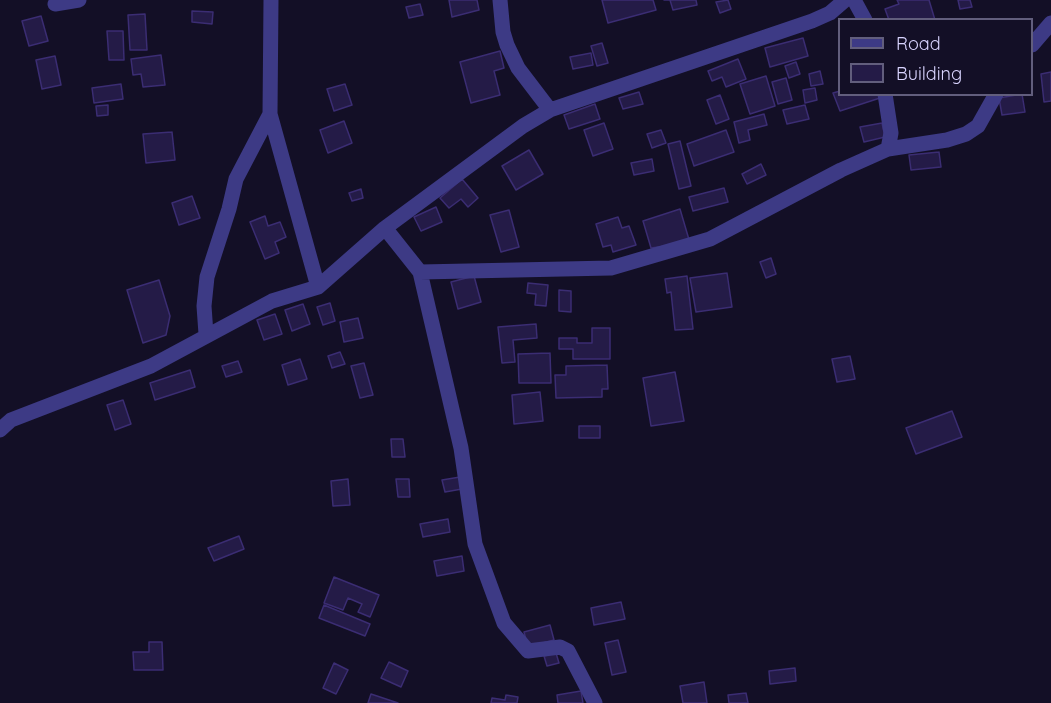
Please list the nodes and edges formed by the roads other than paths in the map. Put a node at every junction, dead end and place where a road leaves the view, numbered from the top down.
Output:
1 (79, 0) edge
2 (271, 0) edge
3 (500, 0) edge
4 (845, 0) edge
5 (855, 0) edge
6 (55, 4) dead end
7 (864, 18) edge
8 (1051, 23) edge
9 (1033, 44) edge
10 (885, 96) edge
11 (995, 96) edge
12 (550, 110) junction
13 (270, 114) junction
14 (888, 148) junction
15 (385, 228) junction
16 (420, 272) junction
17 (318, 287) junction
18 (206, 334) junction
19 (0, 430) edge
20 (595, 703) edge

1 - 6 street
2 - 13 street
3 - 12 street
4 - 12 street
5 - 7 street
8 - 9 street
10 - 14 street
11 - 14 street
12 - 15 street
13 - 17 street
13 - 18 street
14 - 16 street
15 - 16 street
15 - 17 street
16 - 20 street
17 - 18 street
18 - 19 street

